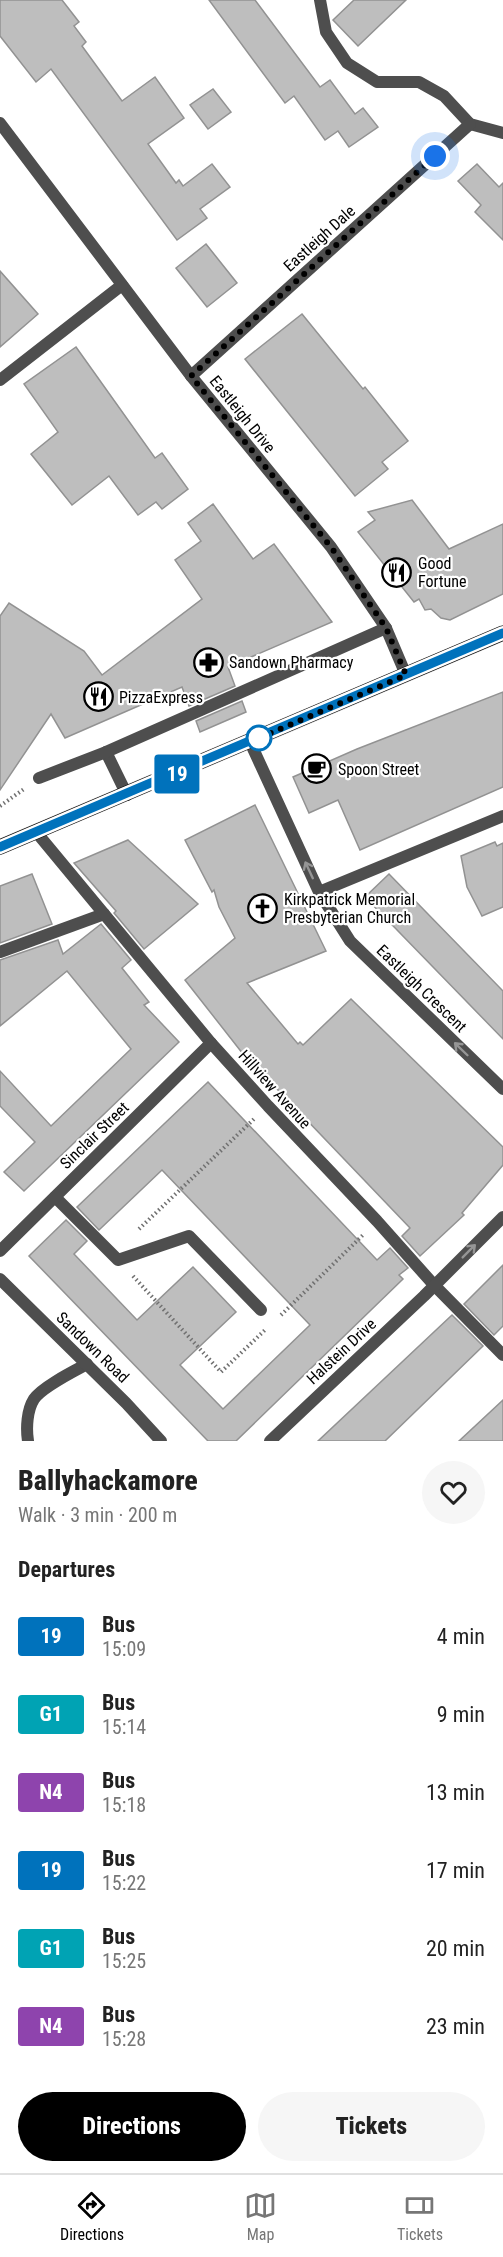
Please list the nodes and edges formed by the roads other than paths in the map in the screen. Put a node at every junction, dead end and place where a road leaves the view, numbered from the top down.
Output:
1 (320, 0) edge
2 (0, 123) edge
3 (470, 124) junction
4 (503, 133) edge
5 (122, 285) junction
6 (191, 376) junction
7 (0, 381) edge
8 (386, 628) junction
9 (503, 633) edge
10 (406, 675) junction
11 (250, 742) junction
12 (106, 752) junction
13 (39, 778) road end
14 (127, 795) junction
15 (503, 816) edge
16 (37, 833) junction
17 (0, 847) edge
18 (318, 892) junction
19 (104, 914) junction
20 (0, 952) edge
21 (211, 1043) junction
22 (503, 1089) edge
23 (55, 1197) junction
24 (503, 1217) edge
25 (0, 1251) edge
26 (0, 1279) edge
27 (434, 1285) junction
28 (261, 1311) dead end
29 (503, 1355) edge
30 (87, 1364) junction
31 (28, 1441) edge
32 (161, 1441) edge
33 (270, 1441) edge

1 - 3 street
2 - 5 street, Eastleigh Drive
3 - 4 street
3 - 6 street, Eastleigh Dale
5 - 6 street, Eastleigh Drive
5 - 7 street
6 - 8 street, Eastleigh Drive
8 - 10 street, Eastleigh Drive
8 - 12 street
9 - 10 main road
10 - 11 main road
11 - 14 main road
18 -> 11 street, Eastleigh Crescent
12 - 13 street
12 - 14 street
14 - 16 main road
15 - 18 street
16 - 17 main road
16 - 19 street, Hillview Avenue
22 -> 18 street, Eastleigh Crescent
19 - 20 street
19 - 21 street, Hillview Avenue
21 - 23 street, Sinclair Street
21 - 27 street, Hillview Avenue
23 - 25 street, Sinclair Street
23 - 28 street
27 -> 24 street
26 - 30 street, Sandown Road
27 - 29 street, Hillview Avenue
27 - 33 street, Halstein Drive
30 - 31 street
30 - 32 street, Sandown Road

